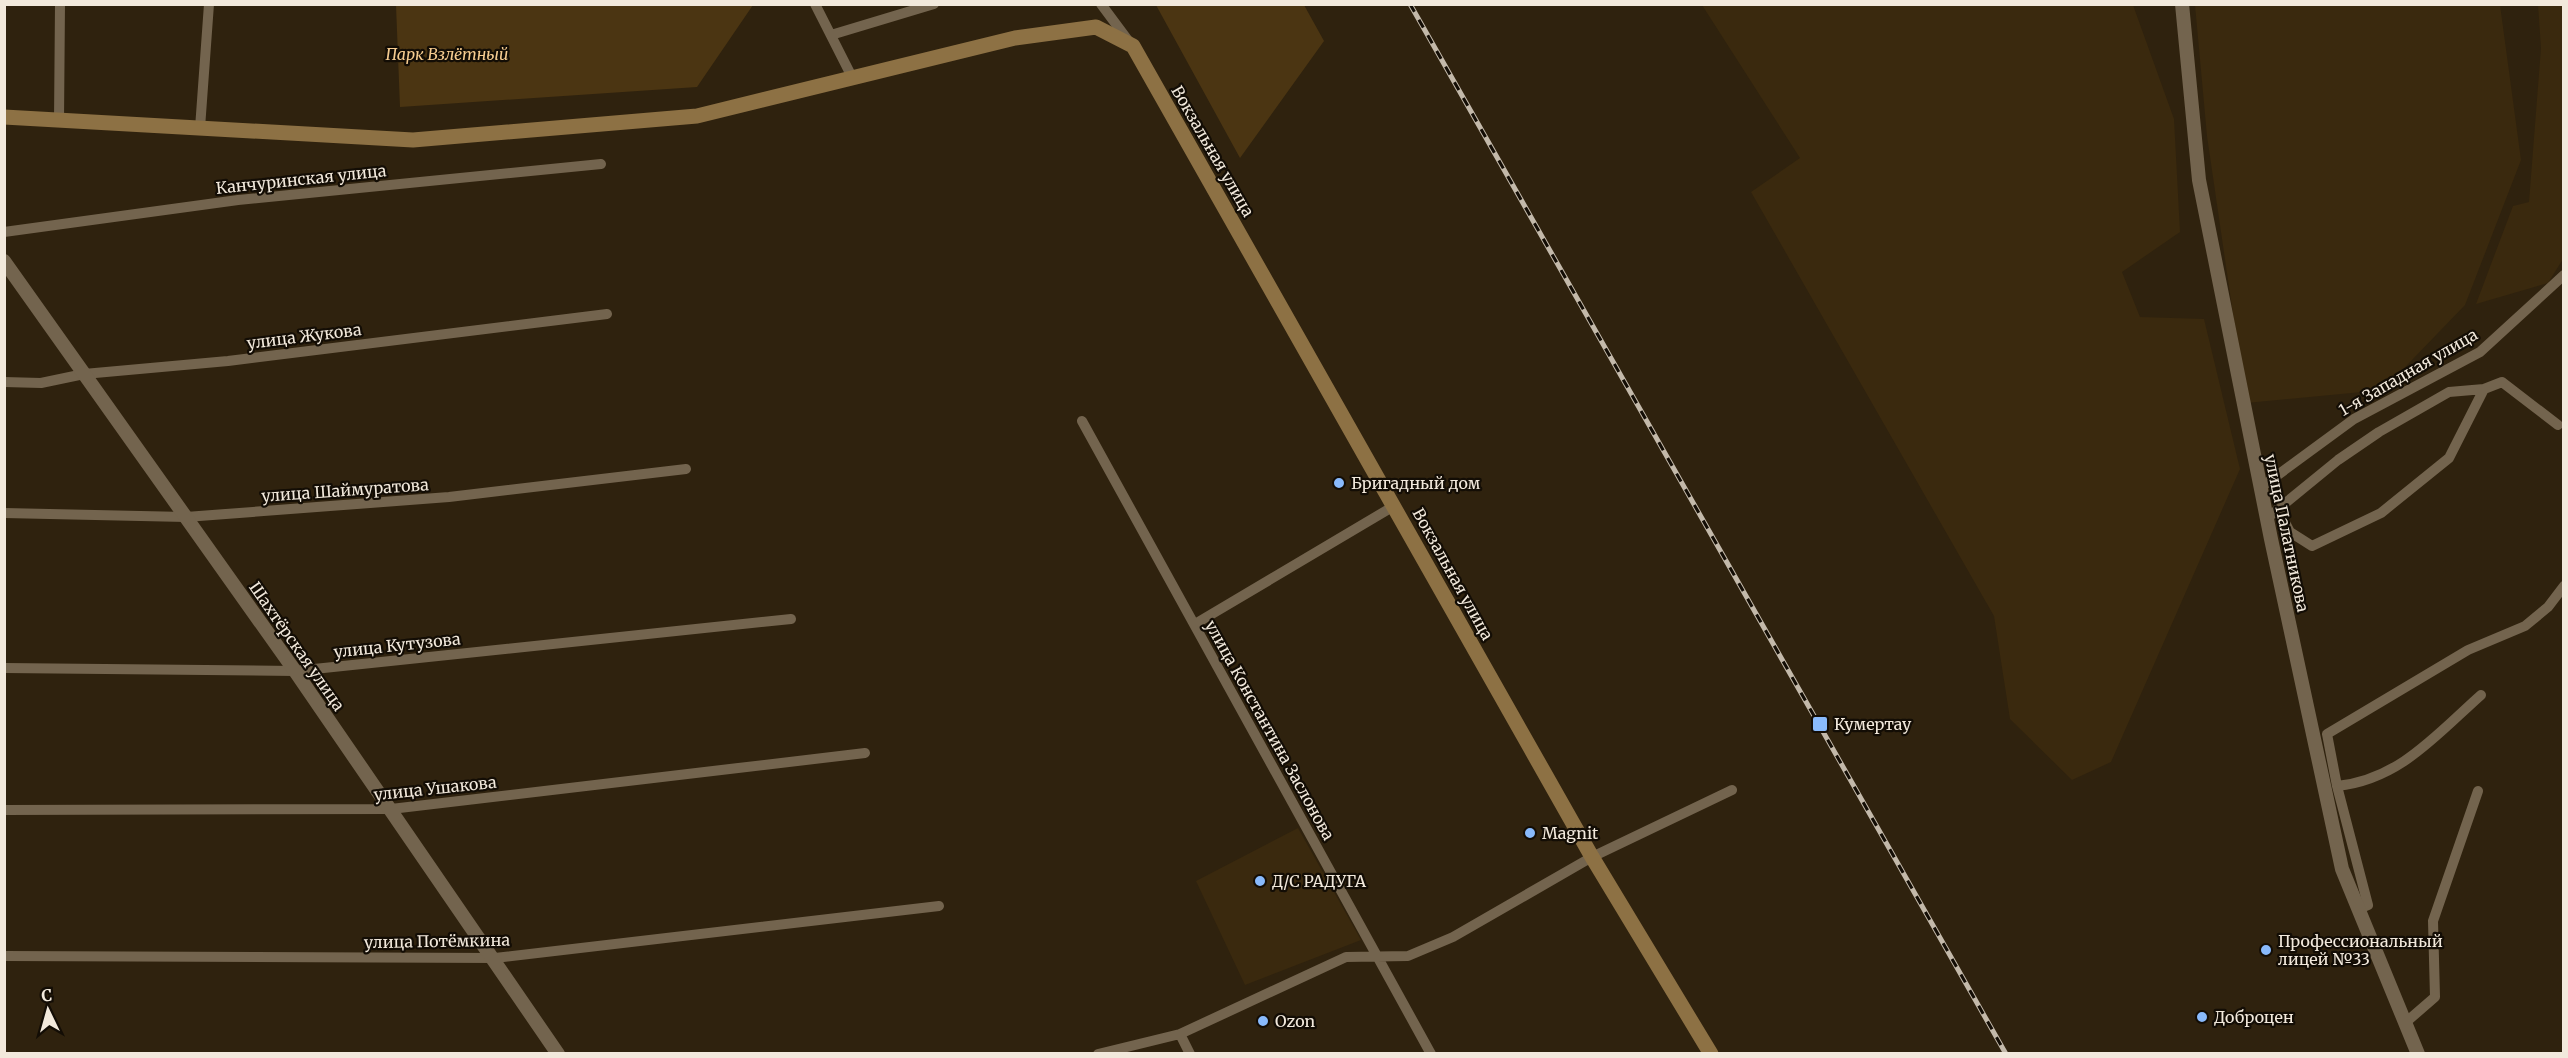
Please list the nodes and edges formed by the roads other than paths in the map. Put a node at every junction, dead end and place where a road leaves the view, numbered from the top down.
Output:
1 (60, 4) edge
2 (209, 4) edge
3 (815, 4) edge
4 (934, 4) edge
5 (1101, 4) edge
6 (2182, 4) edge
7 (831, 35) junction
8 (1133, 46) junction
9 (852, 77) junction
10 (4, 117) edge
11 (59, 120) junction
12 (200, 128) junction
13 (601, 164) dead end
14 (4, 232) edge
15 (4, 261) edge
16 (2564, 275) edge
17 (607, 314) dead end
18 (84, 374) junction
19 (4, 382) edge
20 (2484, 389) junction
21 (1082, 421) dead end
22 (2558, 425) dead end
23 (686, 469) dead end
24 (2260, 488) junction
25 (1394, 506) junction
26 (2278, 509) junction
27 (4, 513) edge
28 (186, 517) junction
29 (2267, 520) junction
30 (2564, 586) edge
31 (791, 619) dead end
32 (1196, 624) junction
33 (4, 668) edge
34 (295, 671) junction
35 (2481, 695) dead end
36 (866, 753) dead end
37 (2337, 786) junction
38 (1732, 790) dead end
39 (2478, 791) dead end
40 (391, 809) junction
41 (4, 810) edge
42 (1592, 857) junction
43 (939, 906) dead end
44 (2358, 909) junction
45 (4, 956) edge
46 (1378, 957) junction
47 (495, 958) junction
48 (2405, 1023) junction
49 (1180, 1034) junction
50 (558, 1053) edge
51 (1098, 1053) edge
52 (1190, 1053) edge
53 (1431, 1053) edge
54 (1711, 1053) edge
55 (2418, 1053) edge

1 - 11 street
2 - 12 street
3 - 7 street
4 - 7 street
5 - 8 street
6 - 24 street, улица Палатникова
7 - 9 street
8 - 9 main road
8 - 25 main road, Вокзальная улица
9 - 12 main road
10 - 11 main road
11 - 12 main road
13 - 14 street, Канчуринская улица
15 - 18 street, Шахтёрская улица
16 - 24 street, 1-я Западная улица
17 - 18 street, улица Жукова
18 - 19 street, улица Жукова
18 - 28 street, Шахтёрская улица
20 - 22 street
20 - 26 street
20 - 26 street
21 - 32 street, улица Константина Заслонова
23 - 28 street, улица Шаймуратова
24 - 29 street, улица Палатникова
25 - 32 street
25 - 42 main road, Вокзальная улица
26 - 29 street
27 - 28 street, улица Шаймуратова
28 - 34 street, Шахтёрская улица
29 - 44 street, улица Палатникова
30 - 37 street
31 - 34 street, улица Кутузова
32 - 46 street, улица Константина Заслонова
33 - 34 street, улица Кутузова
34 - 40 street, Шахтёрская улица
35 - 37 street
36 - 40 street, улица Ушакова
37 - 44 street
38 - 42 street
39 - 48 street
40 - 41 street, улица Ушакова
40 - 47 street, Шахтёрская улица
42 - 46 street
42 - 54 main road, Вокзальная улица
43 - 47 street, улица Потёмкина
44 - 48 street, улица Палатникова
45 - 47 street, улица Потёмкина
46 - 49 street
46 - 53 street, улица Константина Заслонова
47 - 50 street, Шахтёрская улица
48 - 55 street, улица Палатникова
49 - 51 street
49 - 52 street

